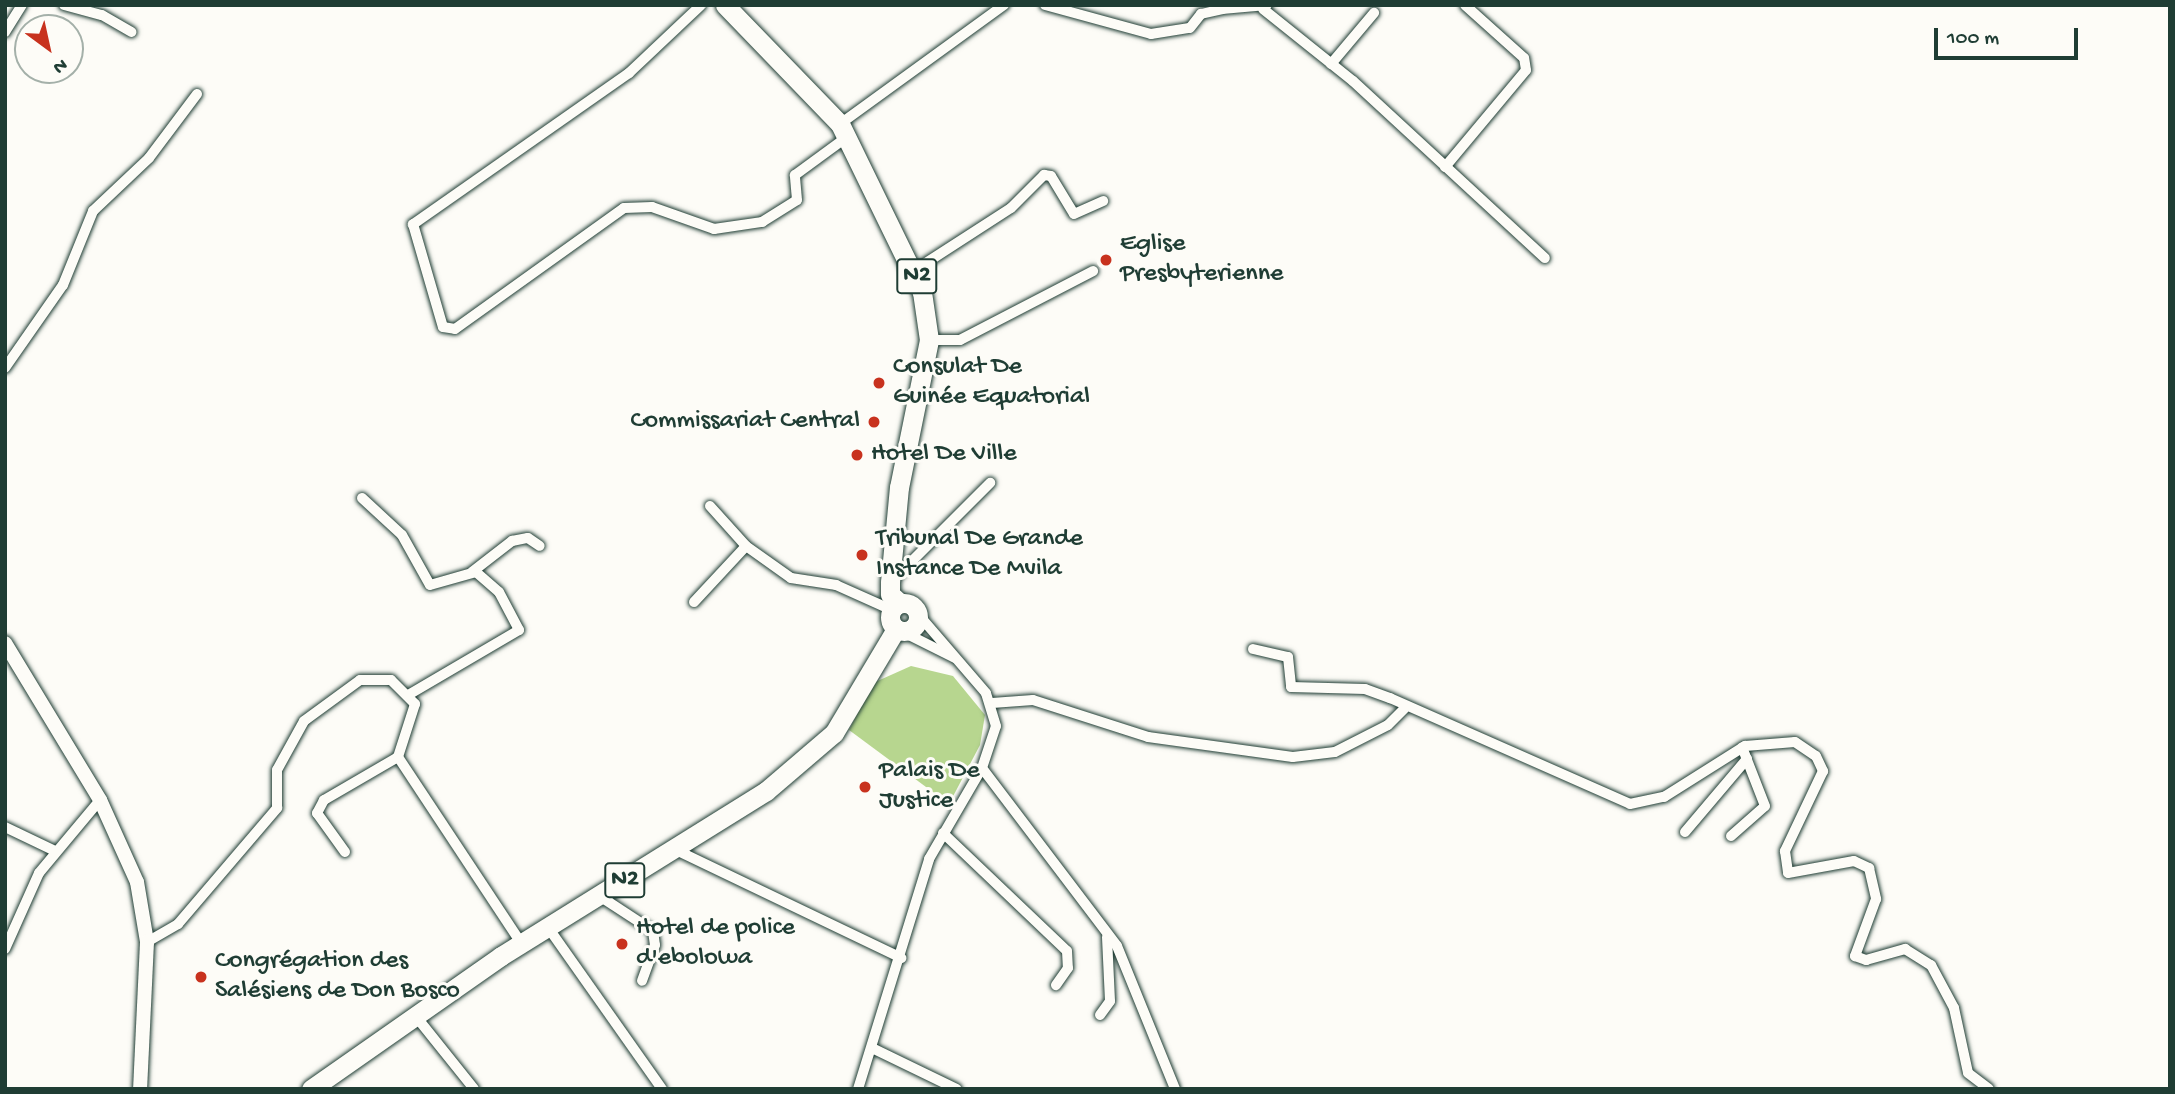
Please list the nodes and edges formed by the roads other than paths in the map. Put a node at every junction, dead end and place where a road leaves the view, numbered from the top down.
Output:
1 (22, 5) edge
2 (64, 5) edge
3 (701, 5) edge
4 (725, 5) edge
5 (1004, 5) edge
6 (1045, 5) edge
7 (1465, 5) edge
8 (1265, 7) edge
9 (1374, 13) dead end
10 (5, 32) edge
11 (131, 32) dead end
12 (1331, 64) junction
13 (197, 94) dead end
14 (843, 131) junction
15 (1445, 167) junction
16 (1103, 201) dead end
17 (1545, 258) dead end
18 (915, 270) junction
19 (1093, 271) dead end
20 (929, 340) junction
21 (5, 368) edge
22 (990, 483) dead end
23 (362, 498) dead end
24 (710, 506) dead end
25 (540, 546) dead end
26 (746, 546) junction
27 (472, 572) junction
28 (890, 583) junction
29 (694, 602) dead end
30 (918, 614) joint
31 (897, 618) junction
32 (5, 643) edge
33 (1253, 649) dead end
34 (955, 658) junction
35 (408, 695) junction
36 (992, 703) junction
37 (1404, 709) junction
38 (1742, 747) junction
39 (398, 757) junction
40 (1747, 759) junction
41 (982, 768) junction
42 (100, 800) junction
43 (5, 827) edge
44 (1685, 832) dead end
45 (943, 834) junction
46 (1731, 836) dead end
47 (676, 850) junction
48 (55, 851) junction
49 (345, 852) dead end
50 (598, 895) junction
51 (1102, 925) junction
52 (547, 926) junction
53 (147, 943) junction
54 (521, 943) junction
55 (5, 949) edge
56 (901, 958) junction
57 (642, 981) dead end
58 (1056, 985) dead end
59 (414, 1014) junction
60 (1100, 1015) dead end
61 (872, 1048) junction
62 (469, 1087) edge
63 (140, 1089) edge
64 (311, 1089) edge
65 (662, 1089) edge
66 (858, 1089) edge
67 (957, 1089) edge
68 (1175, 1089) edge
69 (1989, 1089) edge

1 - 10 street
2 - 11 street
3 - 14 street
4 - 14 highway, N2
5 - 14 street
6 - 8 street
7 - 15 street
8 - 12 street
9 - 12 street
12 - 15 street
13 - 21 street
14 - 18 highway, N2
15 - 17 street
16 - 18 street
18 - 20 highway, N2
19 - 20 street
20 - 28 highway, N2
22 - 28 street
23 - 27 street
24 - 26 street
25 - 27 street
26 - 29 street
26 - 31 street
27 - 35 street
28 - 31 highway
30 - 31 highway
30 - 34 street
31 - 34 street
31 - 47 highway, N2
32 - 42 main road
33 - 37 street
34 - 36 street
35 - 39 street
35 - 53 street
36 - 37 street
36 - 41 street
37 - 38 street
38 - 40 street
38 - 69 street
39 - 49 street
39 - 54 street
40 - 44 street
40 - 46 street
41 - 45 street
41 - 51 street
42 - 48 street
42 - 53 main road
43 - 48 street
45 - 56 street
45 - 58 street
47 - 50 highway, N2
47 - 56 street
48 - 55 street
50 - 52 highway, N2
50 - 57 street
51 - 60 street
51 - 68 street
52 - 54 highway, N2
52 - 65 street
53 - 63 main road
54 - 59 highway, N2
56 - 61 street
59 - 62 street
59 - 64 highway, N2
61 - 66 street
61 - 67 street

